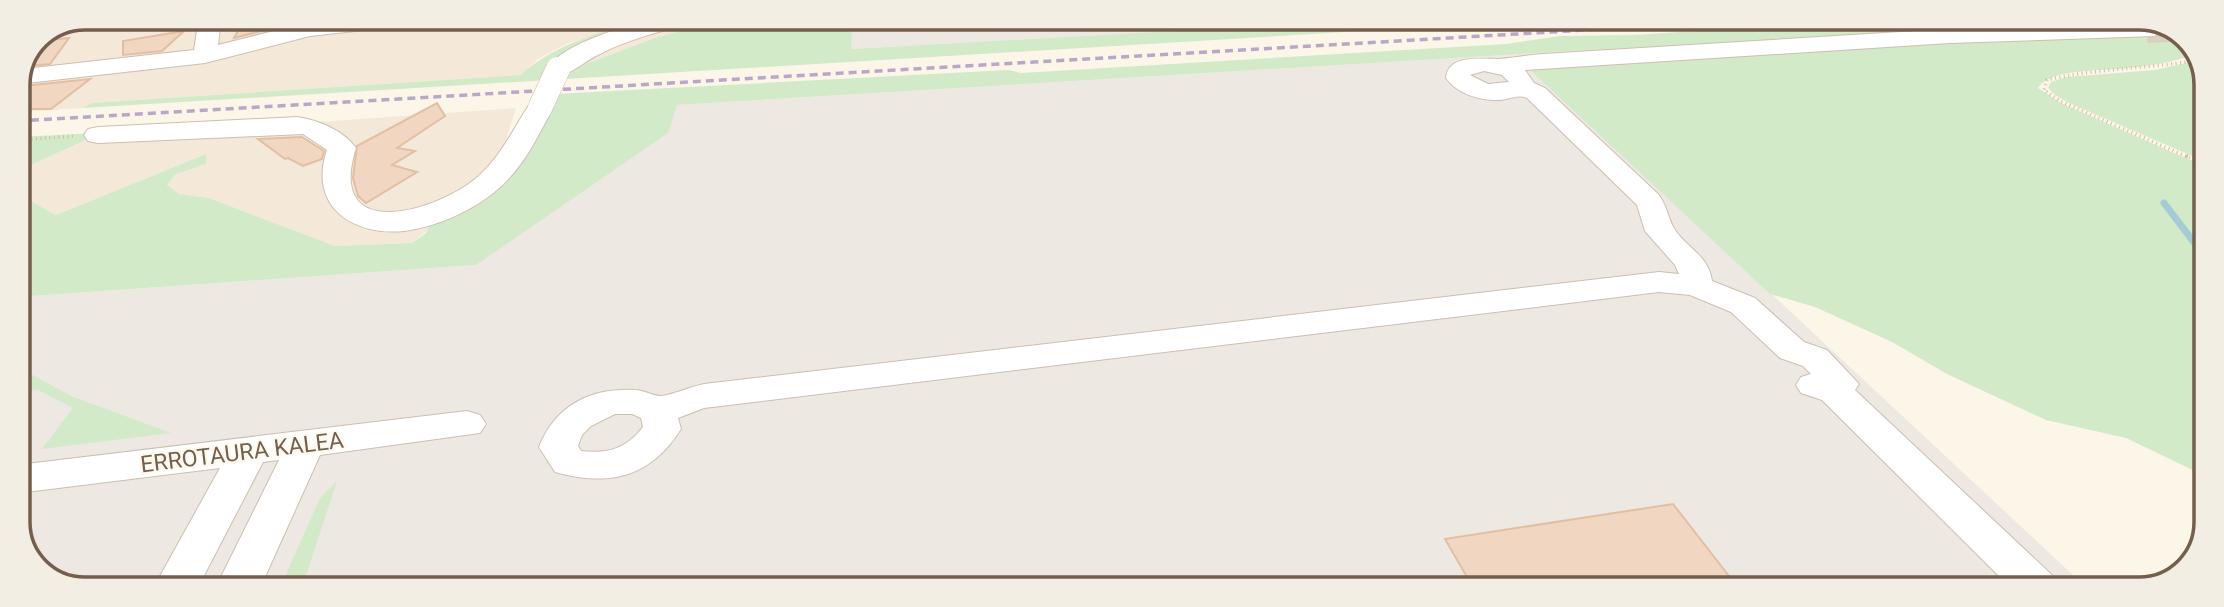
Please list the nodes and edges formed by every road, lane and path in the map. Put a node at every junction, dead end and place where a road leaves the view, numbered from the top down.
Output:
1 (208, 30) edge
2 (305, 30) edge
3 (646, 30) edge
4 (2147, 31) tunnel mouth
5 (205, 55) junction
6 (2189, 62) edge
7 (1498, 66) junction
8 (31, 76) edge
9 (1521, 86) junction
10 (97, 135) joint
11 (30, 139) edge
12 (2194, 159) edge
13 (1696, 286) junction
14 (658, 412) dead end
15 (467, 424) dead end
16 (306, 444) junction
17 (249, 451) junction
18 (30, 478) edge
19 (181, 577) edge
20 (243, 577) edge
21 (2027, 577) edge

1 - 5 street
2 - 5 street
3 - 10 street, bridge
4 - 7 street
5 - 8 street
6 - 12 path
7 - 9 street
7 - 9 street
9 - 13 street
10 - 11 path
13 - 14 street
13 - 21 street
15 - 16 street, ERROTAURA KALEA
16 - 17 street, ERROTAURA KALEA
16 - 20 street
17 - 18 street, ERROTAURA KALEA
17 - 19 street

